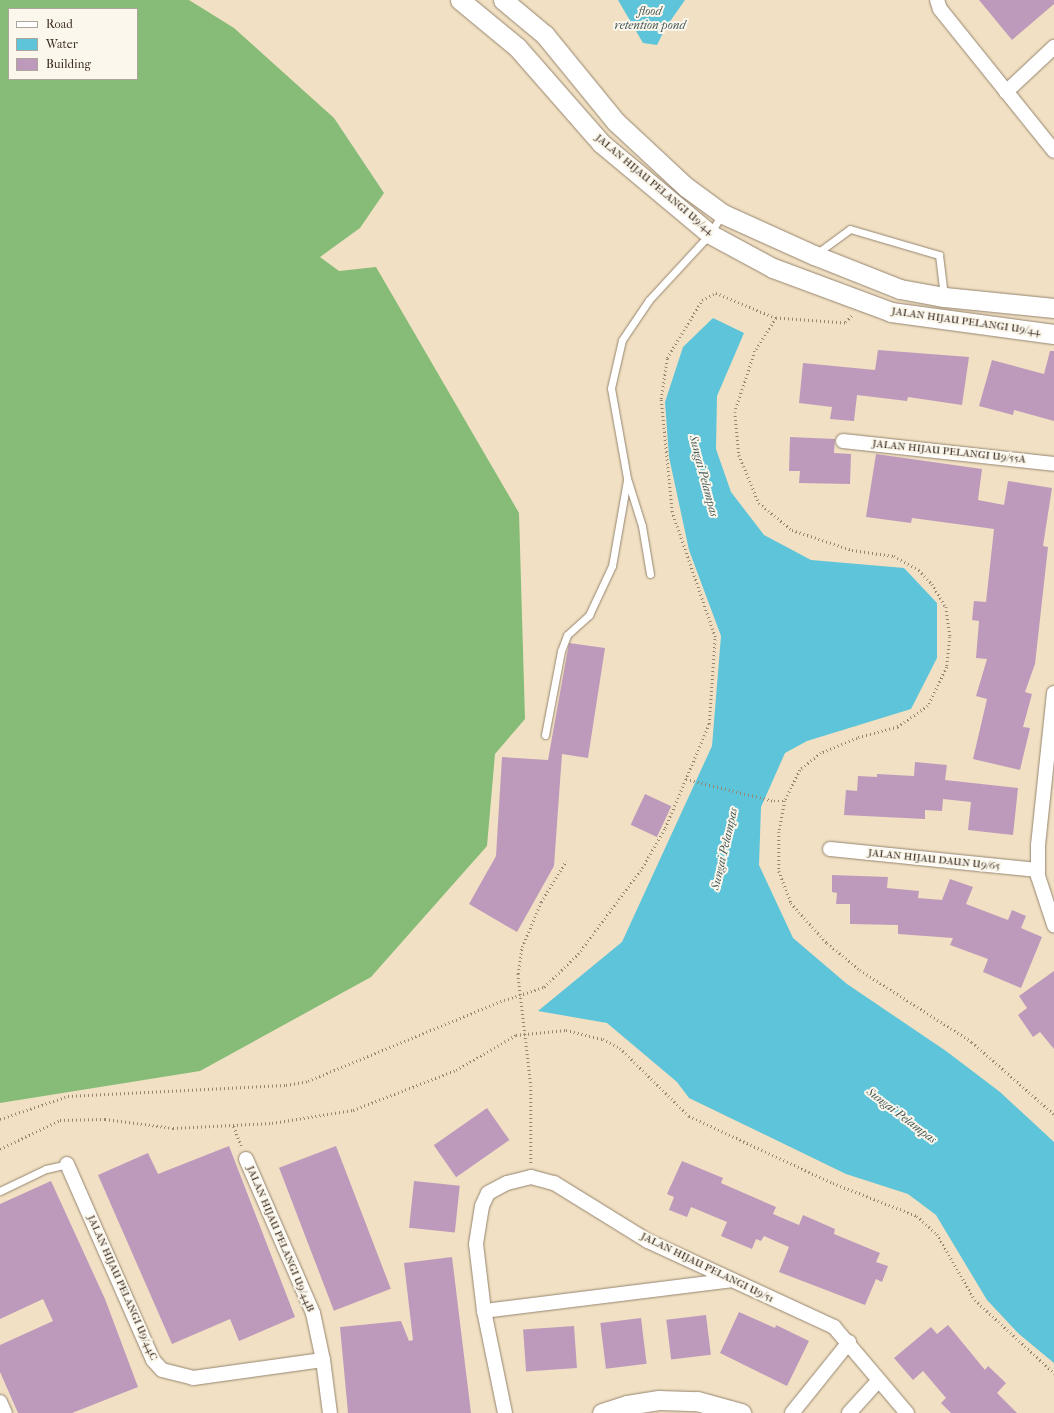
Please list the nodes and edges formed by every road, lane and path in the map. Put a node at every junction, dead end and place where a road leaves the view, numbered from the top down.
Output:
1 (460, 0) edge
2 (502, 0) edge
3 (939, 4) edge
4 (1054, 47) edge
5 (1006, 92) junction
6 (1054, 151) edge
7 (723, 214) junction
8 (710, 234) junction
9 (814, 255) junction
10 (944, 297) junction
11 (860, 301) junction
12 (1054, 308) edge
13 (776, 318) junction
14 (1054, 334) edge
15 (843, 441) dead end
16 (1054, 464) edge
17 (627, 478) junction
18 (650, 574) dead end
19 (1054, 693) edge
20 (545, 735) dead end
21 (686, 779) junction
22 (785, 800) junction
23 (830, 849) dead end
24 (566, 861) dead end
25 (1038, 870) junction
26 (1054, 925) edge
27 (1054, 1114) edge
28 (0, 1119) edge
29 (233, 1125) junction
30 (0, 1149) edge
31 (246, 1159) joint
32 (67, 1164) joint
33 (531, 1177) junction
34 (0, 1191) edge
35 (732, 1280) junction
36 (484, 1311) junction
37 (849, 1342) junction
38 (323, 1360) junction
39 (1054, 1373) edge
40 (878, 1380) junction
41 (0, 1402) edge
42 (5, 1413) edge
43 (330, 1413) edge
44 (505, 1413) edge
45 (602, 1413) edge
46 (741, 1413) edge
47 (792, 1413) edge
48 (849, 1413) edge
49 (907, 1413) edge

1 - 8 street, JALAN HIJAU PELANGI U9/44
2 - 7 street, JALAN HIJAU PELANGI U9/44
3 - 5 street
4 - 5 street
5 - 6 street
7 - 8 lane
7 - 9 street, JALAN HIJAU PELANGI U9/44
8 - 11 street, JALAN HIJAU PELANGI U9/44
8 - 17 lane
9 - 10 street, JALAN HIJAU PELANGI U9/44
9 - 10 lane
10 - 12 street, JALAN HIJAU PELANGI U9/44
11 - 13 path
11 - 14 street, JALAN HIJAU PELANGI U9/44
13 - 21 path
13 - 22 path
15 - 16 street, JALAN HIJAU PELANGI U9/55A
17 - 18 lane
17 - 20 lane
19 - 25 street
21 - 22 path
21 - 28 path
22 - 27 path
23 - 25 street, JALAN HIJAU DAUN U9/65
24 - 33 path, bridge
25 - 26 street
29 - 30 path
29 - 31 path
29 - 39 path
31 - 38 street, JALAN HIJAU PELANGI U9/44B
32 - 34 lane
32 - 38 street, JALAN HIJAU PELANGI U9/44C
33 - 35 street, JALAN HIJAU PELANGI U9/51
33 - 36 street, JALAN HIJAU PELANGI U9/51
35 - 36 street
35 - 37 street, JALAN HIJAU PELANGI U9/51
36 - 44 street, JALAN HIJAU PELANGI U9/51
37 - 40 street, JALAN HIJAU PELANGI U9/51
37 - 47 street
38 - 43 street, JALAN HIJAU PELANGI U9/44B
40 - 48 street
40 - 49 street, JALAN HIJAU PELANGI U9/51
41 - 42 street
45 - 46 street

